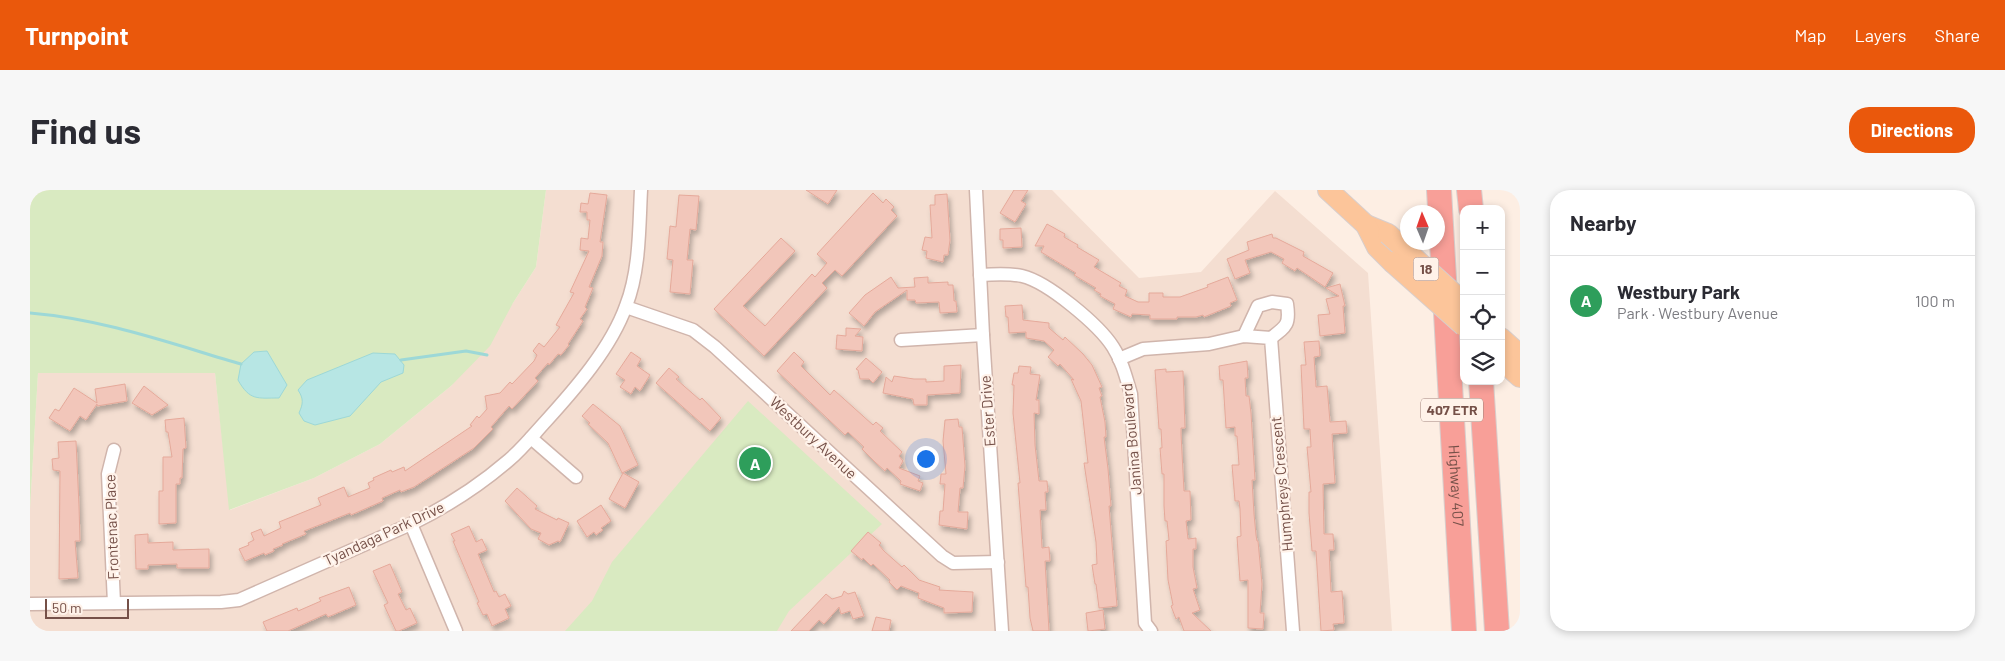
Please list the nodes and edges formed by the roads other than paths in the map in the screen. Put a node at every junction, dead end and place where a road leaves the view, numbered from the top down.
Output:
1 (641, 190) edge
2 (976, 190) edge
3 (1328, 190) edge
4 (1439, 190) edge
5 (1469, 190) edge
6 (1470, 205) edge
7 (1366, 225) junction
8 (980, 274) junction
9 (1460, 299) edge
10 (626, 307) junction
11 (1460, 322) edge
12 (983, 335) junction
13 (1244, 336) junction
14 (1271, 338) junction
15 (901, 340) dead end
16 (1503, 340) edge
17 (1520, 355) edge
18 (1119, 359) junction
19 (1505, 364) edge
20 (1520, 377) edge
21 (1481, 385) edge
22 (531, 438) junction
23 (114, 450) dead end
24 (576, 477) dead end
25 (411, 524) junction
26 (998, 562) junction
27 (114, 603) junction
28 (30, 604) edge
29 (456, 631) edge
30 (1002, 631) edge
31 (1151, 631) edge
32 (1293, 631) edge
33 (1464, 631) edge
34 (1498, 631) edge

1 - 10 street, Tyandaga Park Drive
2 - 8 street, Ester Drive
3 - 7 main road, 18
4 - 33 highway, Highway 407 / 407 ETR
5 - 6 highway
7 - 9 main road, 18, bridge
7 - 11 main road, 18, bridge
8 - 12 street, Ester Drive
8 - 18 street, Janina Boulevard
10 - 22 street, Tyandaga Park Drive
10 - 26 street, Westbury Avenue
12 - 15 street
12 - 26 street, Ester Drive
13 - 14 street
13 - 14 street
13 - 18 street
14 - 32 street, Humphreys Crescent
16 - 17 main road
18 - 31 street, Janina Boulevard
19 - 20 main road
21 - 34 highway, Highway 407 / 407 ETR
22 - 24 street
22 - 25 street, Tyandaga Park Drive
23 - 27 street, Frontenac Place
25 - 27 street, Tyandaga Park Drive
25 - 29 street
26 - 30 street, Ester Drive
27 - 28 street, Tyandaga Park Drive

